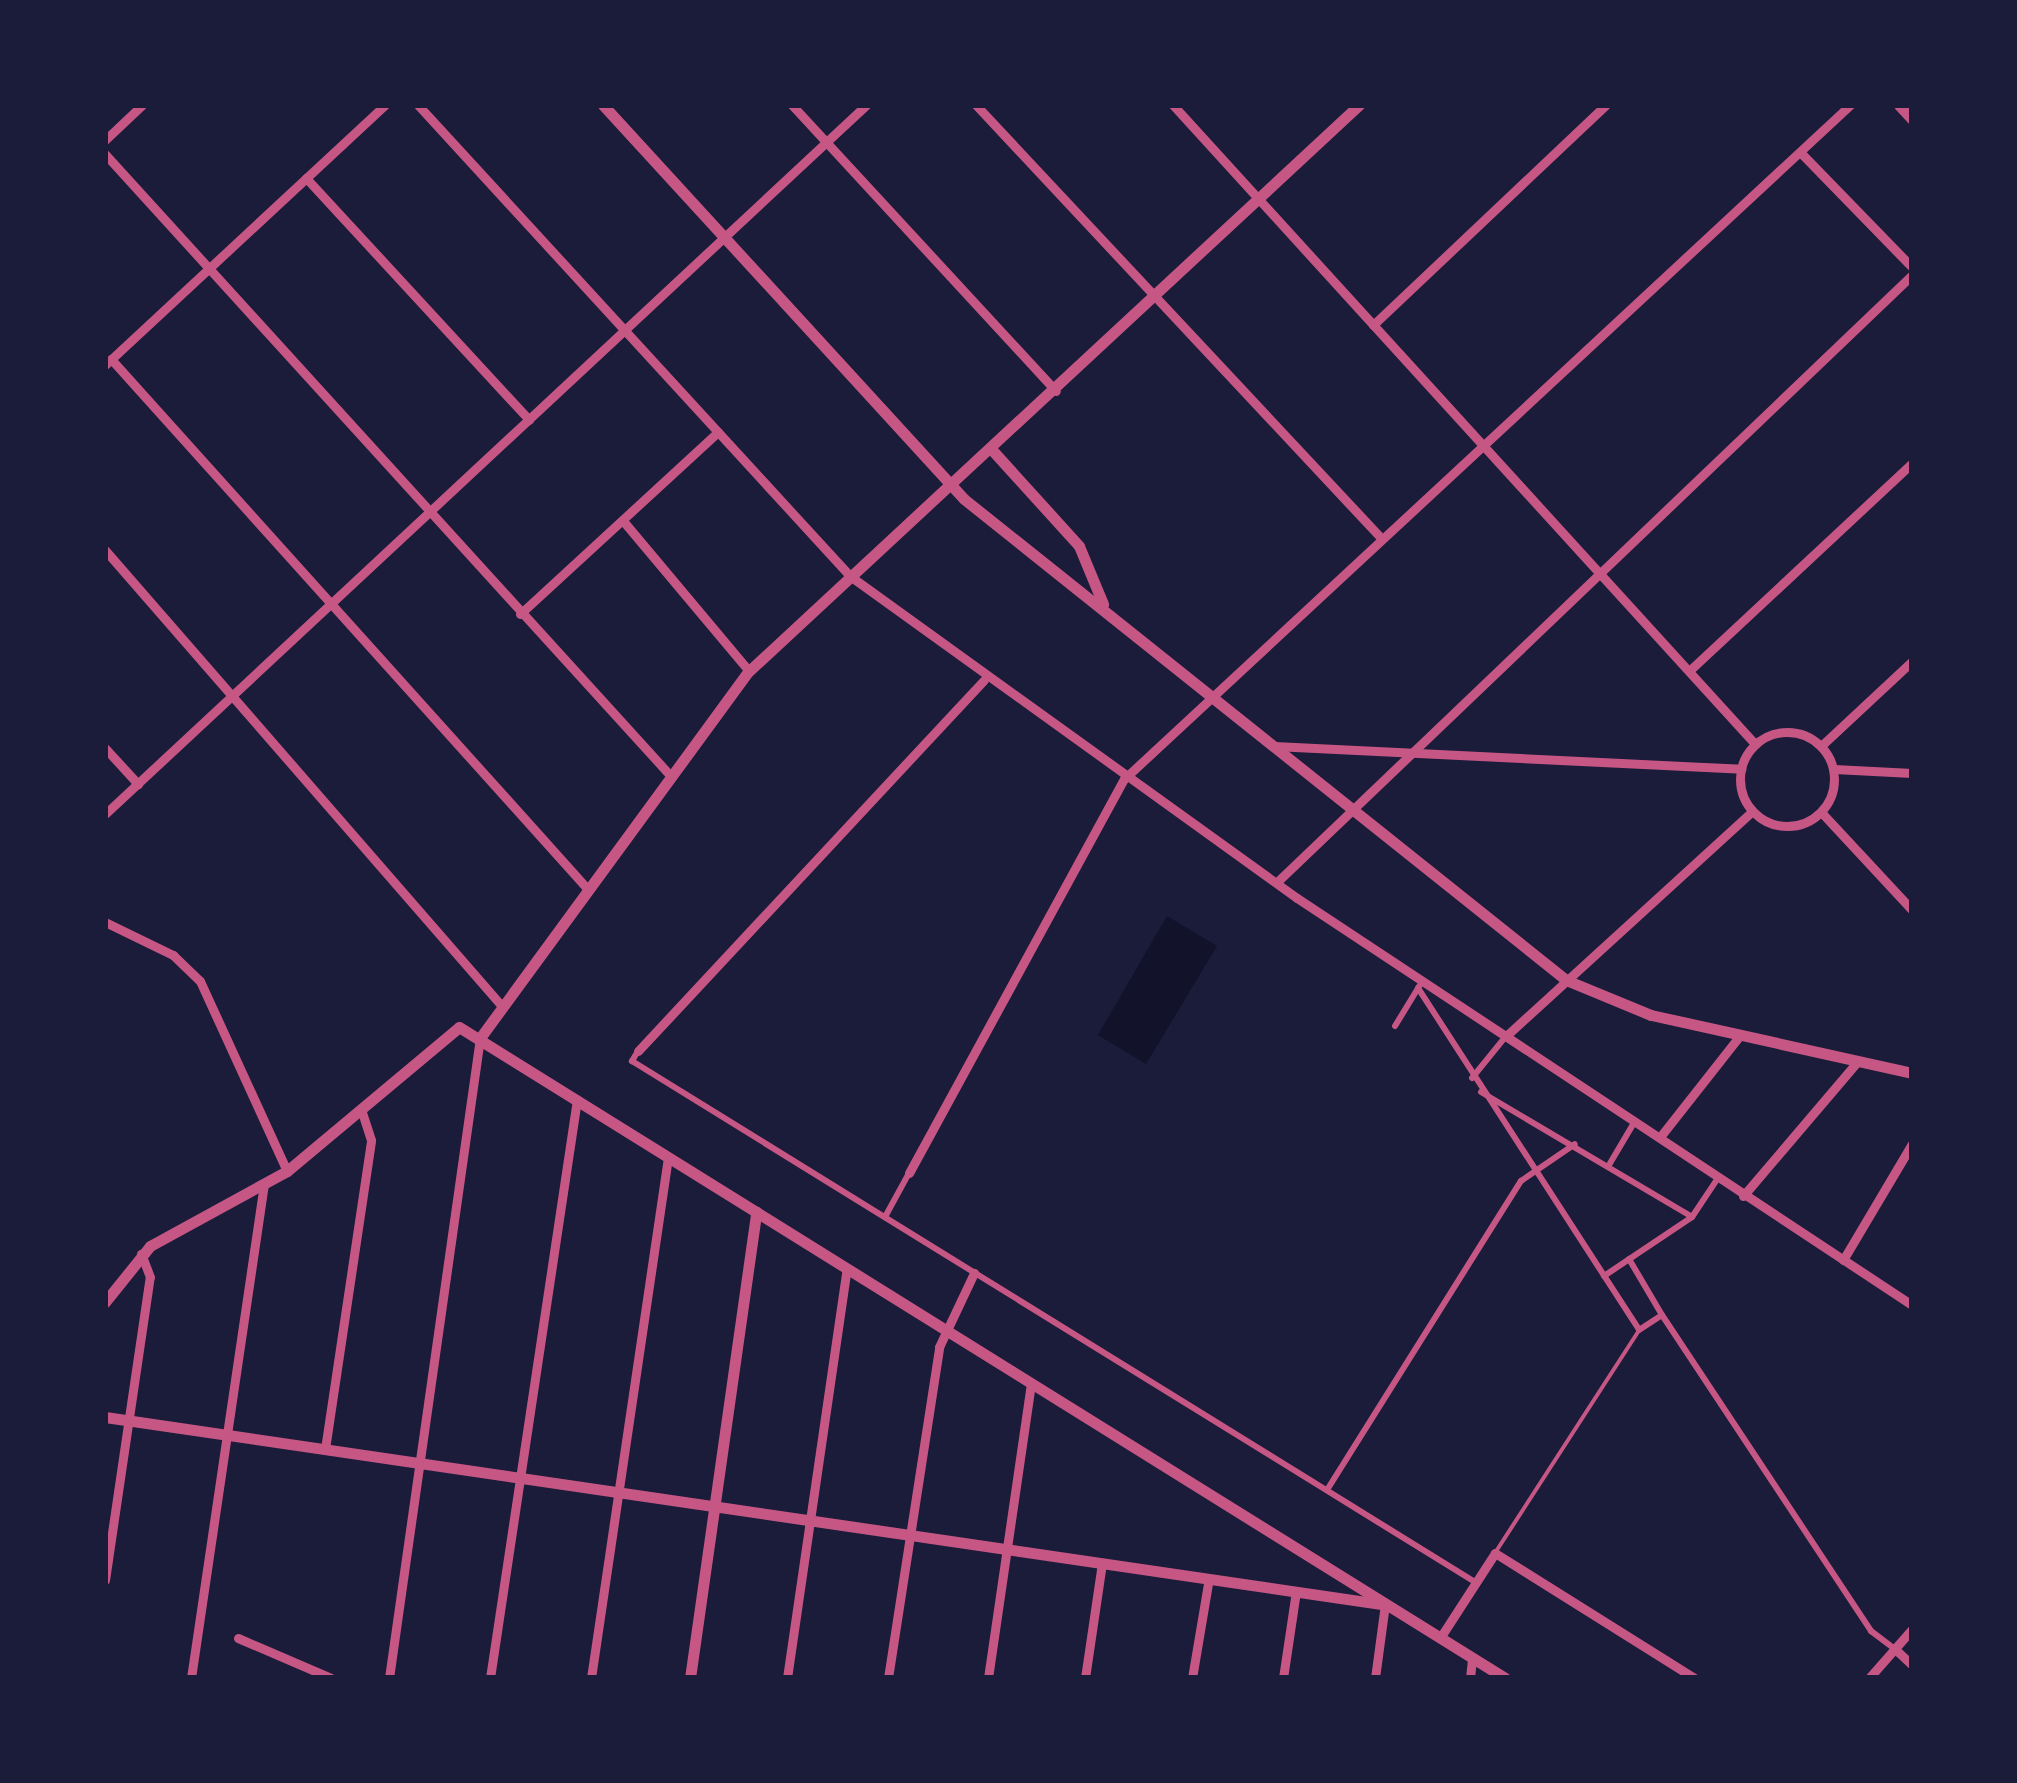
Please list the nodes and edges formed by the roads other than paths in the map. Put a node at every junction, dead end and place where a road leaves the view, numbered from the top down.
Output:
1 (142, 105) edge
2 (385, 105) edge
3 (418, 105) edge
4 (603, 105) edge
5 (792, 105) edge
6 (866, 105) edge
7 (976, 105) edge
8 (1173, 105) edge
9 (1359, 105) edge
10 (1606, 105) edge
11 (1850, 105) edge
12 (1899, 105) edge
13 (1912, 119) edge
14 (105, 140) edge
15 (827, 142) junction
16 (1800, 152) junction
17 (105, 154) edge
18 (306, 178) junction
19 (1258, 199) junction
20 (723, 239) junction
21 (208, 270) junction
22 (1912, 271) edge
23 (1156, 298) junction
24 (1373, 325) junction
25 (625, 330) junction
26 (108, 362) edge
27 (1056, 391) junction
28 (529, 420) junction
29 (718, 432) junction
30 (1483, 446) junction
31 (993, 451) junction
32 (1912, 462) edge
33 (951, 486) junction
34 (430, 514) junction
35 (624, 522) junction
36 (1382, 539) junction
37 (105, 550) edge
38 (1598, 572) junction
39 (850, 576) junction
40 (332, 603) junction
41 (1104, 608) junction
42 (520, 614) junction
43 (1912, 660) edge
44 (1689, 671) junction
45 (749, 672) junction
46 (984, 680) junction
47 (234, 694) junction
48 (1215, 694) junction
49 (1755, 744) junction
50 (1271, 746) junction
51 (1822, 746) junction
52 (105, 748) edge
53 (1409, 750) junction
54 (1740, 769) junction
55 (1834, 769) junction
56 (1912, 772) edge
57 (668, 774) junction
58 (1124, 779) junction
59 (138, 784) junction
60 (1347, 809) junction
61 (1752, 811) junction
62 (1821, 812) junction
63 (105, 814) edge
64 (1277, 882) junction
65 (586, 886) junction
66 (1912, 910) edge
67 (105, 922) edge
68 (1566, 980) junction
69 (1420, 985) junction
70 (501, 1005) junction
71 (1395, 1026) dead end
72 (1506, 1036) junction
73 (480, 1038) junction
74 (1738, 1038) junction
75 (638, 1051) joint
76 (1857, 1062) junction
77 (1912, 1073) edge
78 (1472, 1078) junction
79 (1481, 1092) junction
80 (577, 1100) junction
81 (362, 1112) junction
82 (1636, 1121) junction
83 (1660, 1137) junction
84 (1575, 1144) junction
85 (1912, 1144) edge
86 (668, 1157) junction
87 (1609, 1165) junction
88 (287, 1170) junction
89 (910, 1173) joint
90 (1536, 1174) junction
91 (1718, 1178) junction
92 (264, 1186) junction
93 (1743, 1196) junction
94 (756, 1212) junction
95 (885, 1217) junction
96 (1692, 1217) junction
97 (141, 1254) junction
98 (1630, 1259) junction
99 (1843, 1260) junction
100 (847, 1270) junction
101 (974, 1273) junction
102 (1604, 1276) junction
103 (105, 1302) edge
104 (1912, 1304) edge
105 (1662, 1315) junction
106 (945, 1330) junction
107 (1639, 1330) junction
108 (1031, 1385) junction
109 (105, 1417) edge
110 (129, 1421) junction
111 (227, 1435) junction
112 (324, 1449) junction
113 (422, 1464) junction
114 (520, 1478) junction
115 (1327, 1490) junction
116 (618, 1492) junction
117 (715, 1506) junction
118 (812, 1520) junction
119 (910, 1535) junction
120 (1006, 1549) junction
121 (1495, 1552) junction
122 (1102, 1563) junction
123 (1209, 1578) junction
124 (105, 1580) edge
125 (1475, 1582) junction
126 (1296, 1591) junction
127 (1385, 1604) junction
128 (1912, 1629) edge
129 (238, 1638) dead end
130 (1440, 1638) junction
131 (1895, 1649) junction
132 (1472, 1658) junction
133 (1912, 1666) edge
134 (192, 1678) edge
135 (330, 1678) edge
136 (389, 1678) edge
137 (490, 1678) edge
138 (591, 1678) edge
139 (690, 1678) edge
140 (788, 1678) edge
141 (888, 1678) edge
142 (988, 1678) edge
143 (1086, 1678) edge
144 (1192, 1678) edge
145 (1284, 1678) edge
146 (1375, 1678) edge
147 (1470, 1678) edge
148 (1504, 1678) edge
149 (1694, 1678) edge
150 (1869, 1678) edge

1 - 14 street
2 - 18 street
3 - 25 street
4 - 20 street
5 - 15 street
6 - 15 street
7 - 23 street
8 - 19 street
9 - 19 street
10 - 24 street
11 - 16 street
12 - 13 street
15 - 20 street
15 - 27 street
16 - 22 street
16 - 30 street
17 - 21 street
18 - 21 street
18 - 28 street
19 - 23 street
19 - 24 street
20 - 25 street
20 - 33 street
21 - 26 street
21 - 34 street
22 - 38 street
23 - 27 street
23 - 36 street
24 - 30 street
25 - 28 street
25 - 29 street
26 - 40 street
27 - 31 street
28 - 34 street
29 - 35 street
29 - 39 street
30 - 36 street
30 - 38 street
31 - 33 street
31 - 41 street
32 - 44 street
33 - 39 street
33 - 41 street
34 - 40 street
34 - 42 street
35 - 42 street
35 - 45 street
36 - 48 street
37 - 47 street
38 - 44 street
38 - 53 street
39 - 45 street
39 - 46 street
40 - 47 street
40 - 65 street
41 - 48 street
42 - 57 street
43 - 51 street
44 - 49 street
45 - 57 street
46 - 58 street
46 - 75 street
47 - 59 street
47 - 70 street
48 - 50 street
48 - 58 street
49 - 51 street
49 - 54 street
50 - 53 street
50 - 60 street
51 - 55 street
52 - 59 street
53 - 54 street
53 - 60 street
54 - 61 street
55 - 56 street
55 - 62 street
57 - 65 street
58 - 64 street
58 - 89 street
59 - 63 street
60 - 64 street
60 - 68 street
61 - 62 street
61 - 68 street
62 - 66 street
64 - 69 street
65 - 70 street
67 - 88 street
68 - 72 street
68 - 74 street
69 - 71 street
69 - 72 street
69 - 78 street
70 - 73 street
72 - 78 street
72 - 82 street
73 - 80 street
73 - 81 street
73 - 113 street
74 - 76 street
74 - 83 street
75 - 95 street
76 - 77 street
76 - 93 street
78 - 79 street
79 - 84 street
79 - 90 street
80 - 86 street
80 - 114 street
81 - 88 street
81 - 112 street
82 - 83 street
82 - 87 street
83 - 91 street
84 - 87 street
84 - 90 street
85 - 99 street
86 - 94 street
86 - 116 street
87 - 96 street
88 - 92 street
89 - 95 street
90 - 102 street
90 - 115 street
91 - 93 street
91 - 96 street
92 - 97 street
92 - 111 street
93 - 99 street
94 - 100 street
94 - 117 street
95 - 101 street
96 - 98 street
97 - 103 street
97 - 110 street
98 - 102 street
98 - 105 street
99 - 104 street
100 - 106 street
100 - 118 street
101 - 106 street
101 - 115 street
102 - 107 street
105 - 107 street
105 - 131 street
106 - 108 street
106 - 119 street
107 - 121 lane
108 - 120 street
108 - 127 street
109 - 110 street
110 - 111 street
110 - 124 street
111 - 112 street
111 - 134 street
112 - 113 street
113 - 114 street
113 - 136 street
114 - 116 street
114 - 137 street
115 - 125 street
116 - 117 street
116 - 138 street
117 - 118 street
117 - 139 street
118 - 119 street
118 - 140 street
119 - 120 street
119 - 141 street
120 - 122 street
120 - 142 street
121 - 125 street
121 - 149 street
122 - 123 street
122 - 143 street
123 - 126 street
123 - 144 street
125 - 130 street
126 - 127 street
126 - 145 street
127 - 130 street
127 - 146 street
128 - 131 street
129 - 135 street
130 - 132 street
131 - 133 street
131 - 150 street
132 - 147 street
132 - 148 street

